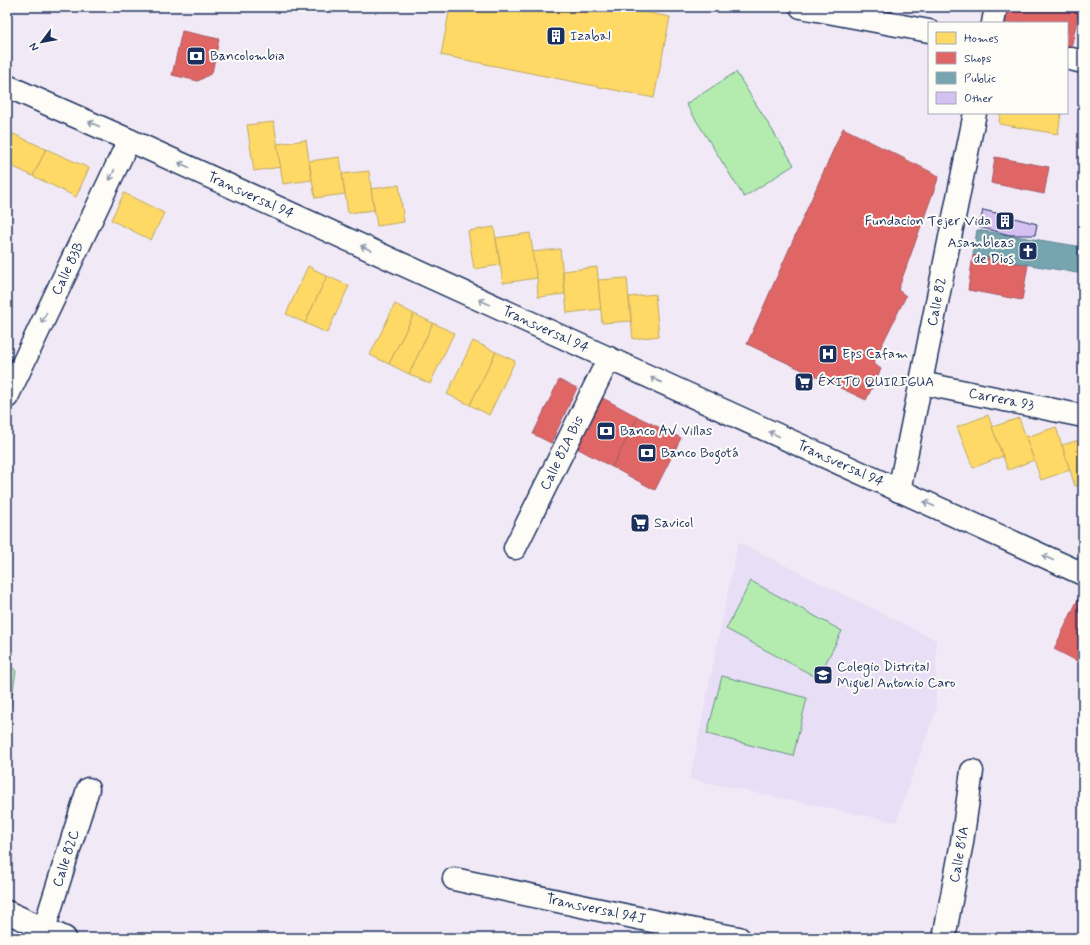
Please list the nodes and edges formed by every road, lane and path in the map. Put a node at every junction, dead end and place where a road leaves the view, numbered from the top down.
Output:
1 (801, 7) edge
2 (996, 7) edge
3 (993, 22) edge
4 (928, 31) edge
5 (1068, 58) edge
6 (1083, 62) edge
7 (9, 91) edge
8 (975, 114) edge
9 (129, 140) junction
10 (609, 358) junction
11 (921, 383) junction
12 (7, 397) edge
13 (1083, 416) edge
14 (899, 491) junction
15 (515, 548) dead end
16 (1083, 574) edge
17 (972, 771) dead end
18 (88, 789) dead end
19 (454, 879) dead end
20 (7, 912) edge
21 (44, 929) junction
22 (688, 933) edge
23 (65, 938) edge
24 (739, 938) edge
25 (944, 938) edge

1 - 4 street
2 - 3 street
5 - 6 street
9 -> 7 street, Transversal 94
8 - 11 street, Calle 82
10 -> 9 street, Transversal 94
9 -> 12 street, Calle 83B
14 -> 10 street, Transversal 94
10 - 15 street, Calle 82A Bis
11 - 13 street, Carrera 93
11 - 14 street, Calle 82
16 -> 14 street, Transversal 94
17 - 25 street, Calle 81A
18 - 21 street, Calle 82C
19 - 22 street, Transversal 94J
20 - 21 street
21 - 23 street
22 - 24 street, Transversal 94J

